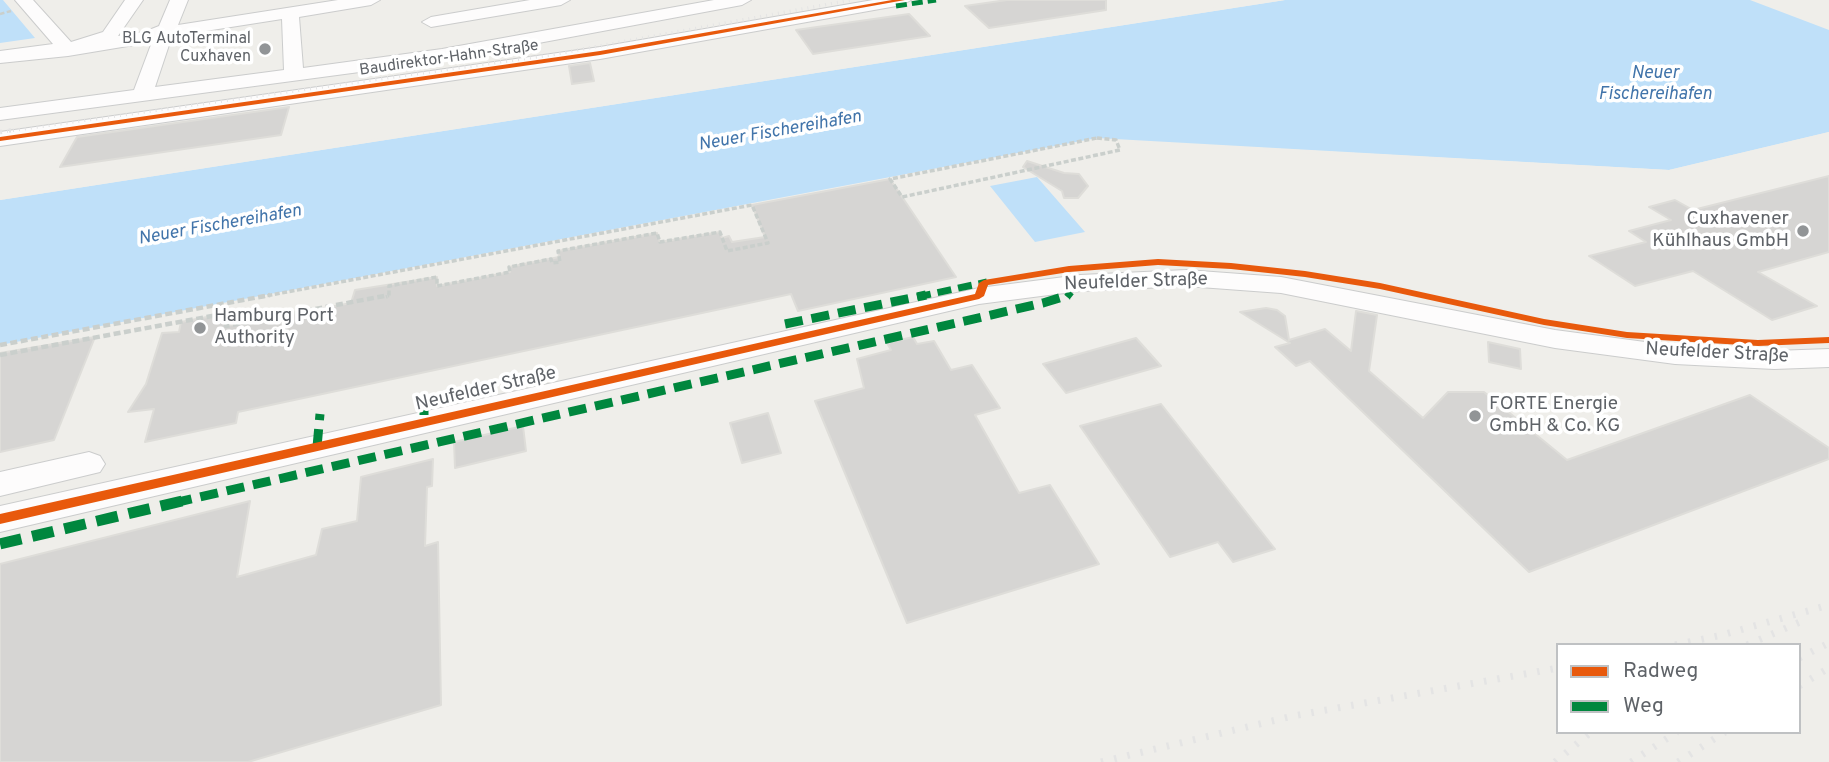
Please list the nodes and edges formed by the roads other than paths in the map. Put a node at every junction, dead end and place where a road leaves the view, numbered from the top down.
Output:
1 (55, 0) edge
2 (134, 0) edge
3 (179, 0) edge
4 (371, 0) edge
5 (424, 0) edge
6 (561, 0) edge
7 (742, 0) edge
8 (902, 0) edge
9 (353, 1) edge
10 (706, 3) edge
11 (22, 5) edge
12 (809, 7) edge
13 (290, 13) junction
14 (431, 22) junction
15 (165, 34) junction
16 (66, 48) junction
17 (443, 55) junction
18 (0, 57) edge
19 (294, 74) junction
20 (142, 95) junction
21 (0, 114) edge
22 (27, 122) dead end
23 (0, 126) edge
24 (0, 139) edge
25 (1829, 358) edge
26 (0, 484) edge
27 (77, 501) junction
28 (0, 519) edge

1 - 11 street
2 - 16 street
3 - 15 street
4 - 9 street
5 - 14 street
6 - 14 street
7 - 10 street
8 - 12 street, Baudirektor-Hahn-Straße
9 - 13 street
10 - 17 street
11 - 16 street
12 - 24 street, Baudirektor-Hahn-Straße
13 - 15 street
13 - 19 street
14 - 17 street
15 - 16 street
15 - 20 street
16 - 18 street
17 - 19 street
19 - 20 street
20 - 21 street
22 - 23 street
25 - 27 street, Neufelder Straße
26 - 27 street
27 - 28 street, Neufelder Straße

